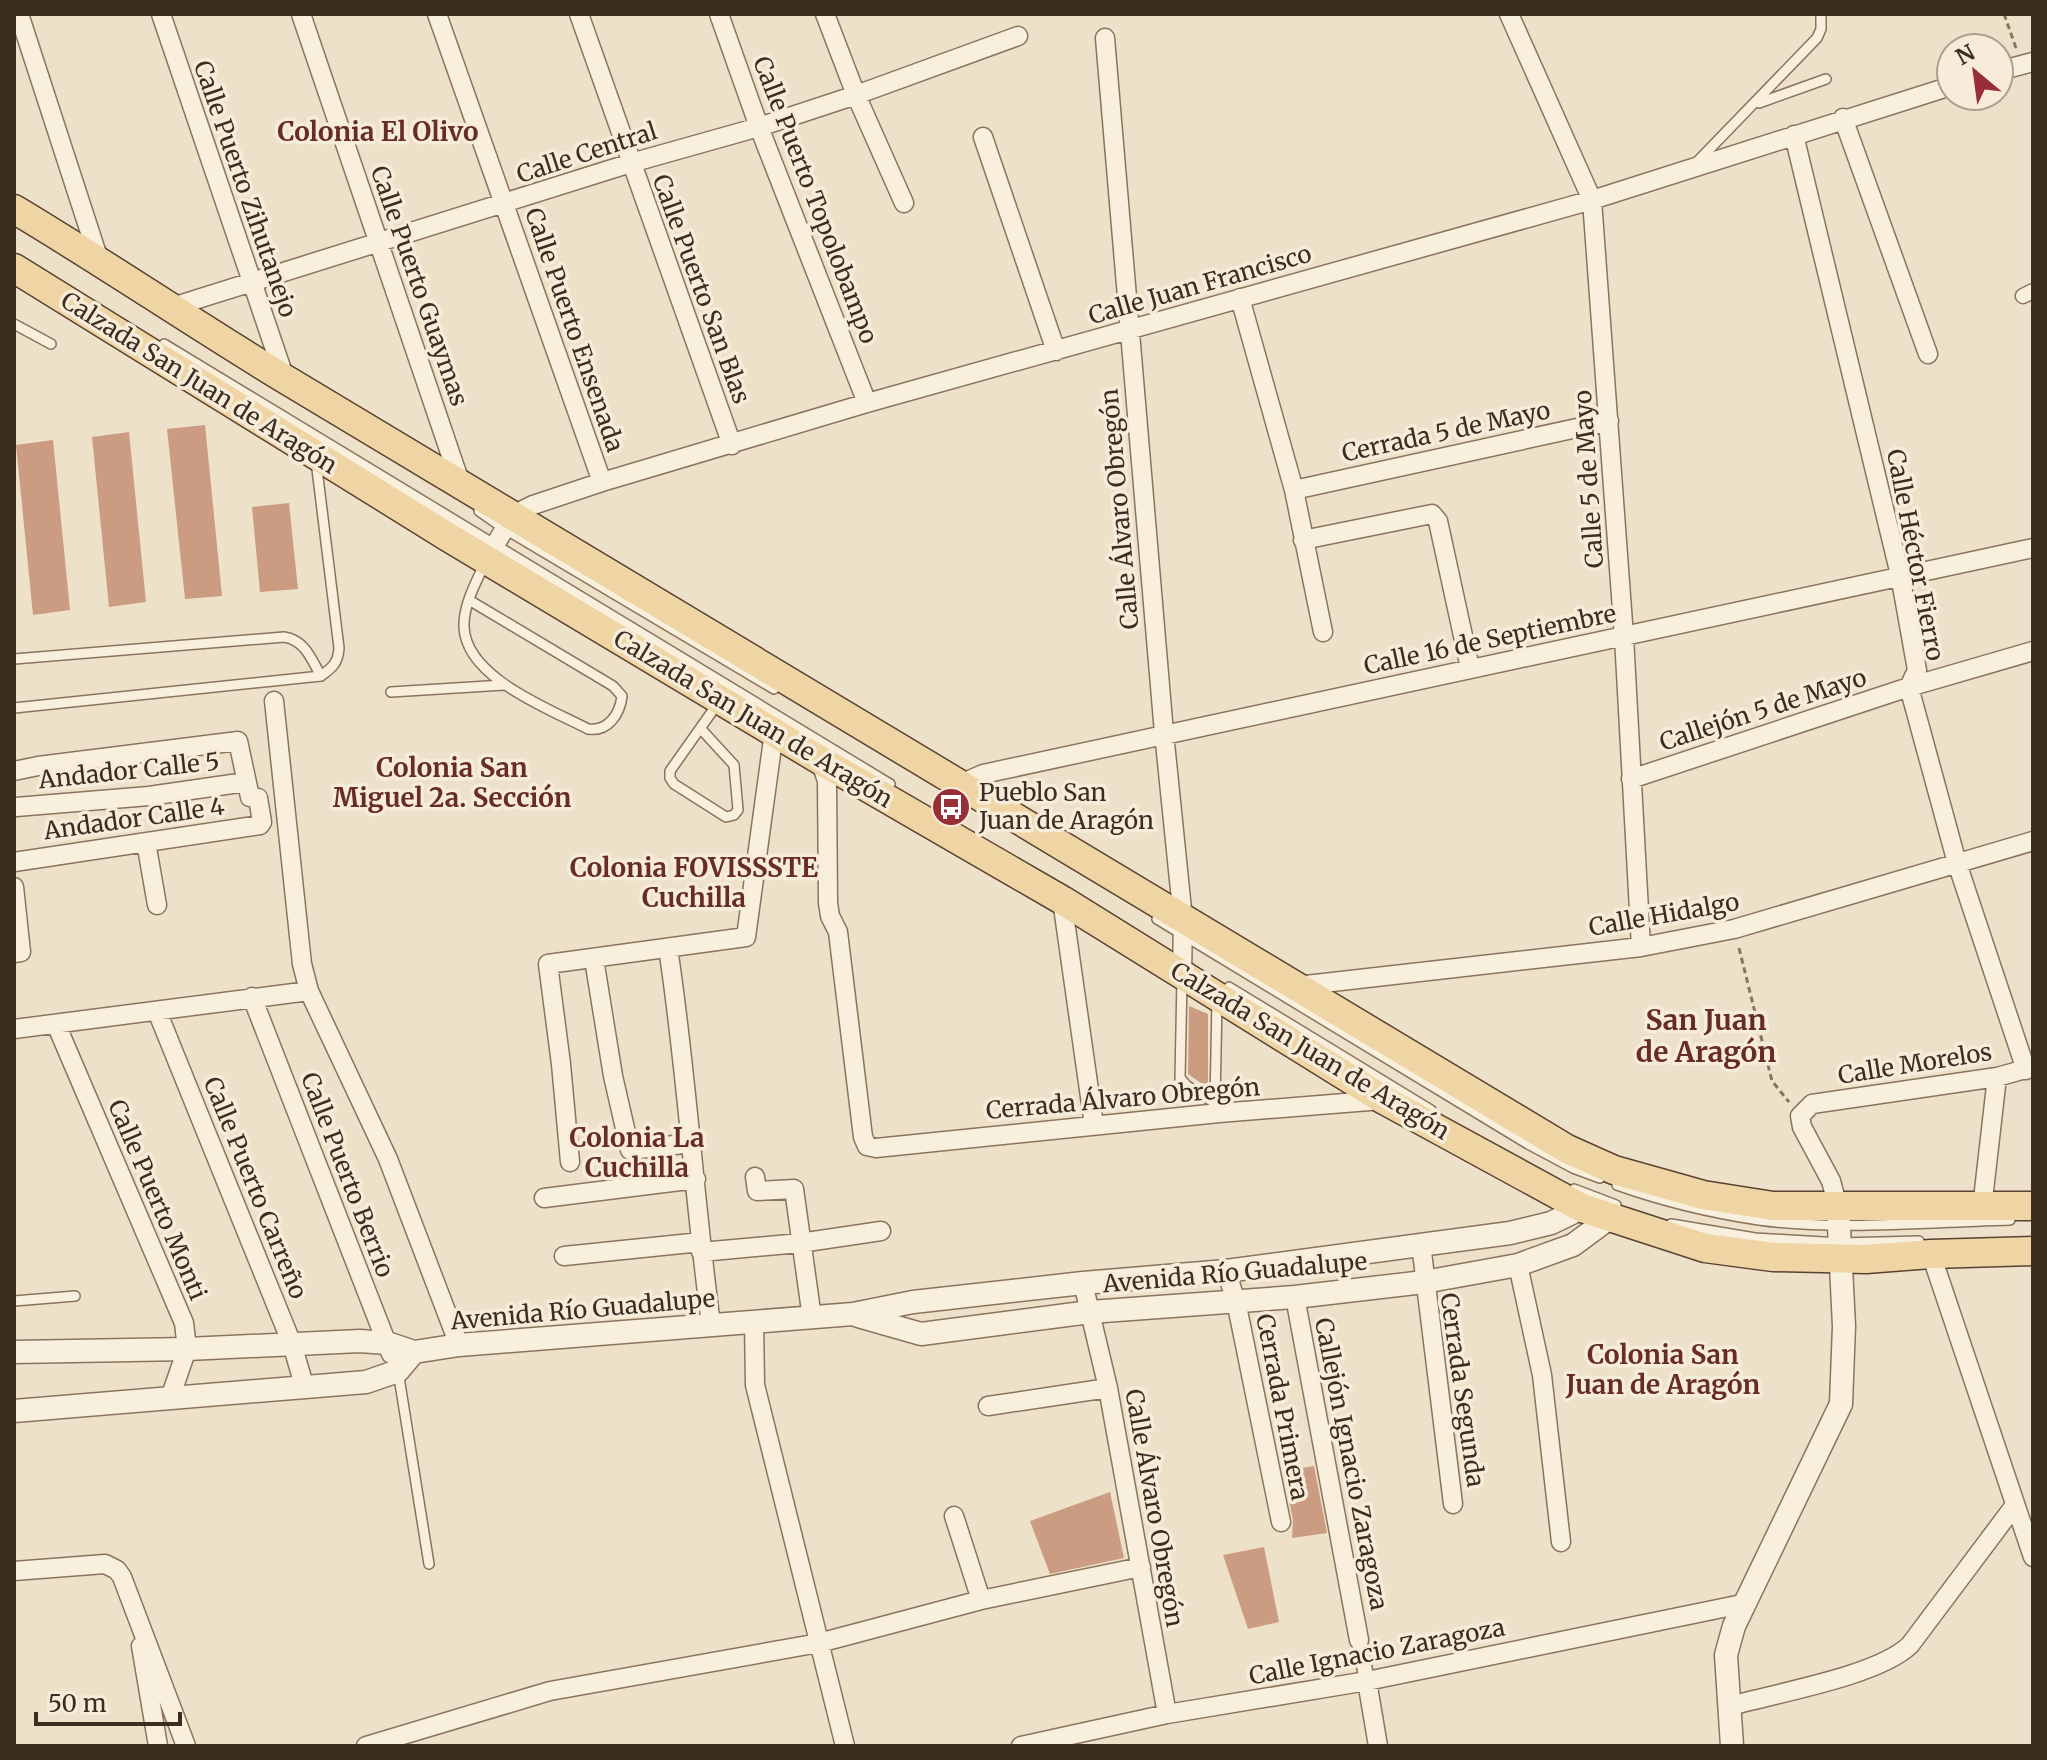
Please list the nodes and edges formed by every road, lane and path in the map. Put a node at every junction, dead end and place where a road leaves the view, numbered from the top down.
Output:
1 (19, 14) edge
2 (161, 14) edge
3 (301, 14) edge
4 (437, 14) edge
5 (579, 14) edge
6 (719, 14) edge
7 (825, 14) edge
8 (1509, 14) edge
9 (1821, 14) edge
10 (2004, 14) edge
11 (1018, 36) dead end
12 (1105, 38) dead end
13 (2027, 63) edge
14 (1826, 79) dead end
15 (1935, 91) edge
16 (856, 95) junction
17 (1756, 104) junction
18 (1843, 118) junction
19 (759, 127) junction
20 (1794, 135) junction
21 (983, 137) dead end
22 (631, 163) junction
23 (1692, 167) junction
24 (1592, 200) junction
25 (904, 203) dead end
26 (505, 204) junction
27 (14, 209) edge
28 (379, 243) junction
29 (99, 260) junction
30 (14, 268) edge
31 (250, 282) junction
32 (1240, 298) junction
33 (159, 308) junction
34 (14, 324) edge
35 (1129, 329) junction
36 (160, 342) dead end
37 (51, 344) dead end
38 (1056, 351) junction
39 (1928, 354) dead end
40 (285, 379) junction
41 (867, 403) junction
42 (1609, 421) junction
43 (732, 445) junction
44 (316, 456) junction
45 (602, 482) junction
46 (1294, 490) junction
47 (463, 494) junction
48 (500, 537) junction
49 (1303, 540) junction
50 (2033, 548) edge
51 (1900, 575) junction
52 (469, 600) junction
53 (1323, 632) dead end
54 (1624, 637) junction
55 (2033, 651) edge
56 (14, 659) edge
57 (1470, 668) junction
58 (321, 676) junction
59 (504, 685) junction
60 (1909, 687) junction
61 (391, 692) dead end
62 (788, 697) dead end
63 (720, 700) junction
64 (274, 701) dead end
65 (14, 708) edge
66 (701, 729) junction
67 (774, 732) junction
68 (1164, 733) junction
69 (820, 760) junction
70 (14, 771) edge
71 (1631, 779) junction
72 (246, 782) junction
73 (958, 785) junction
74 (897, 789) dead end
75 (16, 807) dead end
76 (2033, 841) edge
77 (146, 842) junction
78 (1004, 853) dead end
79 (14, 862) edge
80 (1957, 863) junction
81 (14, 887) edge
82 (1062, 900) junction
83 (157, 905) dead end
84 (1148, 913) dead end
85 (1123, 925) dead end
86 (1184, 928) junction
87 (1734, 929) junction
88 (1641, 947) junction
89 (668, 948) junction
90 (14, 953) edge
91 (594, 959) junction
92 (1183, 964) junction
93 (1294, 986) junction
94 (1220, 990) junction
95 (309, 991) junction
96 (252, 997) junction
97 (157, 1011) junction
98 (56, 1024) junction
99 (14, 1029) edge
100 (2030, 1068) edge
101 (1997, 1077) junction
102 (1384, 1100) junction
103 (1217, 1108) junction
104 (1802, 1112) junction
105 (1438, 1114) dead end
106 (1094, 1125) junction
107 (692, 1143) junction
108 (570, 1162) dead end
109 (1530, 1167) dead end
110 (755, 1177) dead end
111 (696, 1179) junction
112 (544, 1198) dead end
113 (1582, 1208) junction
114 (1982, 1208) junction
115 (2026, 1213) edge
116 (1622, 1214) junction
117 (1661, 1222) dead end
118 (881, 1231) dead end
119 (1839, 1233) junction
120 (800, 1243) junction
121 (1421, 1244) junction
122 (701, 1247) junction
123 (1930, 1248) junction
124 (2033, 1251) edge
125 (564, 1256) dead end
126 (1518, 1265) junction
127 (1226, 1271) junction
128 (1424, 1282) junction
129 (1083, 1283) junction
130 (75, 1296) dead end
131 (1295, 1297) junction
132 (14, 1301) edge
133 (1236, 1301) junction
134 (1090, 1312) junction
135 (853, 1314) junction
136 (812, 1318) junction
137 (754, 1322) junction
138 (711, 1324) junction
139 (387, 1343) junction
140 (292, 1344) junction
141 (459, 1345) junction
142 (187, 1349) junction
143 (14, 1352) edge
144 (414, 1352) junction
145 (398, 1371) junction
146 (304, 1385) junction
147 (1108, 1388) junction
148 (170, 1398) junction
149 (988, 1406) dead end
150 (14, 1411) edge
151 (1453, 1504) dead end
152 (2015, 1505) junction
153 (954, 1516) dead end
154 (1281, 1522) dead end
155 (1561, 1542) dead end
156 (2033, 1557) edge
157 (429, 1564) dead end
158 (1141, 1567) junction
159 (14, 1571) edge
160 (981, 1600) junction
161 (133, 1602) junction
162 (1742, 1604) junction
163 (1359, 1640) joint
164 (819, 1643) junction
165 (1367, 1681) junction
166 (1730, 1706) junction
167 (1167, 1714) junction
168 (158, 1746) edge
169 (186, 1746) edge
170 (366, 1746) edge
171 (845, 1746) edge
172 (1021, 1746) edge
173 (1378, 1746) edge
174 (1732, 1746) edge

1 - 29 street
2 - 31 street, Calle Puerto Zihutanejo
3 - 28 street, Calle Puerto Guaymas
4 - 26 street, Calle Puerto Ensenada
5 - 22 street, Calle Puerto San Blas
6 - 19 street, Calle Puerto Topolobampo
7 - 16 street
8 - 24 street
9 - 17 lane
10 - 13 path
11 - 16 street, Calle Central
12 - 35 street, Calle Álvaro Obregón
14 - 17 lane
15 - 18 street, Calle Juan Francisco
16 - 19 street, Calle Central
16 - 25 street
17 - 23 lane
18 - 20 street, Calle Juan Francisco
18 - 39 street
19 - 22 street, Calle Central
19 - 41 street, Calle Puerto Topolobampo
20 - 23 street, Calle Juan Francisco
20 - 51 street, Calle Héctor Fierro
21 - 38 street
22 - 26 street, Calle Central
22 - 43 street, Calle Puerto San Blas
23 - 24 street, Calle Juan Francisco
24 - 32 street, Calle Juan Francisco
24 - 42 street, Calle 5 de Mayo
26 - 28 street, Calle Central
26 - 45 street, Calle Puerto Ensenada
27 - 29 main road, Calzada San Juan de Aragón
28 - 31 street, Calle Central
28 - 47 street, Calle Puerto Guaymas
29 - 33 main road, Calzada San Juan de Aragón
30 - 44 main road, Calzada San Juan de Aragón
31 - 33 street, Calle Central
31 - 40 street, Calle Puerto Zihutanejo
32 - 35 street, Calle Juan Francisco
32 - 46 street
33 - 40 main road, Calzada San Juan de Aragón
33 - 47 lane
34 - 37 lane
35 - 38 street, Calle Juan Francisco
35 - 68 street, Calle Álvaro Obregón
36 - 48 lane
38 - 41 street, Calle Juan Francisco
40 - 47 main road, Calzada San Juan de Aragón
41 - 43 street, Calle Juan Francisco
42 - 46 street, Cerrada 5 de Mayo
42 - 54 street, Calle 5 de Mayo
43 - 45 street, Calle Juan Francisco
44 - 48 main road, Calzada San Juan de Aragón
44 - 58 lane
45 - 48 street, Calle Juan Francisco
46 - 49 street
47 - 48 main road, Calzada San Juan de Aragón
48 - 52 lane
48 - 62 lane
48 - 63 main road, Calzada San Juan de Aragón
48 - 73 main road, Calzada San Juan de Aragón
48 - 74 lane
49 - 53 street
49 - 57 street
50 - 51 street, Calle 16 de Septiembre
51 - 54 street, Calle 16 de Septiembre
51 - 60 street, Calle Héctor Fierro
52 - 59 lane
52 - 59 lane
54 - 57 street, Calle 16 de Septiembre
54 - 71 street, Calle 5 de Mayo
55 - 60 street, Callejón 5 de Mayo
56 - 58 lane
57 - 68 street, Calle 16 de Septiembre
58 - 65 lane
59 - 61 lane
60 - 71 street, Callejón 5 de Mayo
60 - 80 street, Calle Héctor Fierro
63 - 66 lane
63 - 67 main road, Calzada San Juan de Aragón
64 - 95 street
66 - 66 lane
67 - 69 main road, Calzada San Juan de Aragón
67 - 89 street
68 - 73 street, Calle 16 de Septiembre
68 - 86 street, Calle Álvaro Obregón
69 - 82 main road, Calzada San Juan de Aragón
69 - 106 street, Cerrada Álvaro Obregón
70 - 72 street
71 - 88 street, Calle 5 de Mayo
72 - 75 street, Andador Calle 5
72 - 77 street, Andador Calle 4
73 - 86 main road, Calzada San Juan de Aragón
76 - 80 street, Calle Hidalgo
77 - 79 street, Andador Calle 4
77 - 83 street
78 - 85 lane
80 - 87 street, Calle Hidalgo
80 - 100 street, Calle Héctor Fierro
81 - 90 street
82 - 92 main road, Calzada San Juan de Aragón
82 - 106 street
84 - 86 lane
86 - 92 street, Calle Álvaro Obregón
86 - 93 main road, Calzada San Juan de Aragón
86 - 119 lane
87 - 88 street, Calle Hidalgo
87 - 104 path
88 - 93 street, Calle Hidalgo
89 - 91 street
89 - 107 street
91 - 107 street
91 - 108 street
92 - 94 main road, Calzada San Juan de Aragón
92 - 103 lane
93 - 119 main road, Calzada San Juan de Aragón
94 - 102 main road, Calzada San Juan de Aragón
94 - 103 lane
94 - 105 lane
95 - 96 street
95 - 141 street
96 - 97 street
96 - 139 street, Calle Puerto Berrio
97 - 98 street
97 - 140 street, Calle Puerto Carreño
98 - 99 street
98 - 142 street, Calle Puerto Monti
100 - 101 street, Calle Morelos
101 - 104 street, Calle Morelos
101 - 114 street
102 - 103 street, Cerrada Álvaro Obregón
102 - 113 main road, Calzada San Juan de Aragón
103 - 106 street, Cerrada Álvaro Obregón
104 - 119 street
107 - 111 street
109 - 116 lane
110 - 120 street
111 - 112 street
111 - 122 street
113 - 116 main road, Calzada San Juan de Aragón
113 - 121 street, Avenida Río Guadalupe
114 - 115 main road
114 - 119 main road
115 - 119 lane
116 - 119 main road, Calzada San Juan de Aragón
116 - 126 street, Avenida Río Guadalupe
117 - 119 lane
118 - 120 street
119 - 123 main road
119 - 162 street
120 - 122 street
120 - 136 street
121 - 127 street, Avenida Río Guadalupe
121 - 128 street, Cerrada Segunda
122 - 125 street
122 - 138 street
123 - 124 main road
123 - 152 street
126 - 128 street, Avenida Río Guadalupe
126 - 155 street
127 - 129 street, Avenida Río Guadalupe
127 - 133 street, Cerrada Primera
128 - 131 street, Avenida Río Guadalupe
128 - 151 street, Cerrada Segunda
129 - 134 street, Calle Álvaro Obregón
129 - 135 street, Avenida Río Guadalupe
130 - 132 lane
131 - 133 street, Avenida Río Guadalupe
131 - 163 street, Callejón Ignacio Zaragoza
133 - 134 street, Avenida Río Guadalupe
133 - 154 street, Cerrada Primera
134 - 135 street, Avenida Río Guadalupe
134 - 147 street, Calle Álvaro Obregón
135 - 136 street, Avenida Río Guadalupe
136 - 137 street, Avenida Río Guadalupe
137 - 138 street, Avenida Río Guadalupe
137 - 164 street
138 - 141 street, Avenida Río Guadalupe
139 - 140 street, Avenida Río Guadalupe
139 - 144 street, Avenida Río Guadalupe
139 - 145 street, Calle Puerto Berrio
140 - 142 street, Avenida Río Guadalupe
140 - 146 street, Calle Puerto Carreño
141 - 144 street, Avenida Río Guadalupe
142 - 143 street, Avenida Río Guadalupe
142 - 148 street
144 - 145 street
145 - 146 street
145 - 157 lane
146 - 148 street
147 - 149 street
147 - 158 street, Calle Álvaro Obregón
148 - 150 street
152 - 156 street
152 - 166 street
153 - 160 street
158 - 160 street
158 - 167 street, Calle Álvaro Obregón
159 - 161 street
160 - 164 street
161 - 168 street
161 - 169 street
162 - 165 street, Calle Ignacio Zaragoza
162 - 166 street
163 - 165 street
164 - 170 street
164 - 171 street
165 - 167 street, Calle Ignacio Zaragoza
165 - 173 street
166 - 174 street
167 - 172 street, Calle Ignacio Zaragoza

